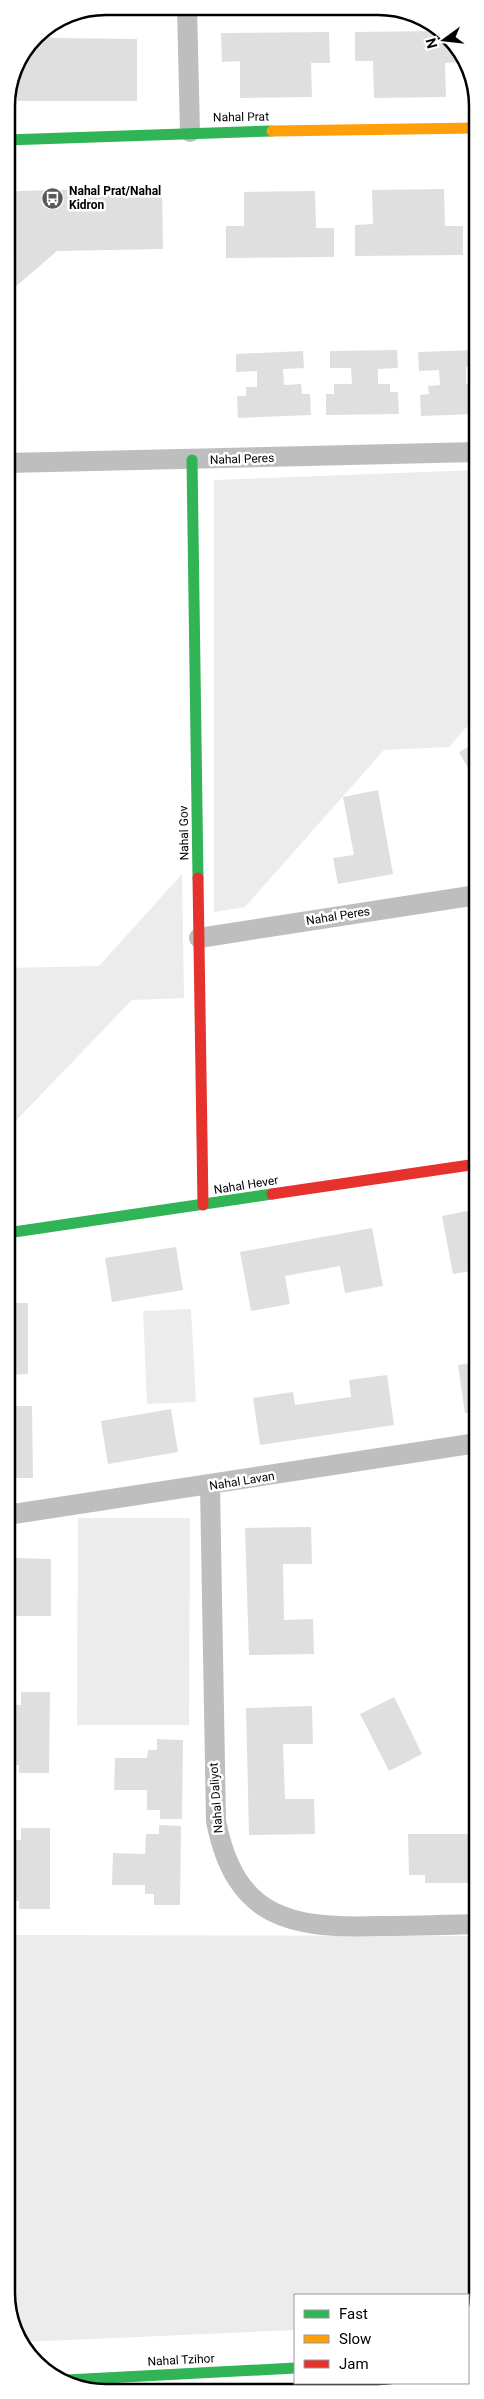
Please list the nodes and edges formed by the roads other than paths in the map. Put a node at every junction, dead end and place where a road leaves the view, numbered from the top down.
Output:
1 (187, 15) edge
2 (469, 128) edge
3 (190, 132) junction
4 (15, 140) edge
5 (469, 452) edge
6 (192, 460) junction
7 (15, 463) edge
8 (469, 896) edge
9 (199, 938) junction
10 (469, 1165) edge
11 (202, 1205) junction
12 (15, 1233) edge
13 (469, 1444) edge
14 (210, 1486) junction
15 (15, 1515) edge
16 (469, 1924) edge
17 (294, 2368) edge
18 (78, 2379) edge

1 - 3 street
2 - 3 street, Nahal Prat
3 - 4 street, Nahal Prat
5 - 6 street, Nahal Peres
6 - 7 street, Nahal Peres
6 - 9 street, Nahal Gov
8 - 9 street, Nahal Peres
9 - 11 street, Nahal Gov
10 - 11 street, Nahal Hever
11 - 12 street, Nahal Hever
13 - 14 street, Nahal Lavan
14 - 15 street, Nahal Lavan
14 - 16 street, Nahal Daliyot
17 - 18 street, Nahal Tzihor

